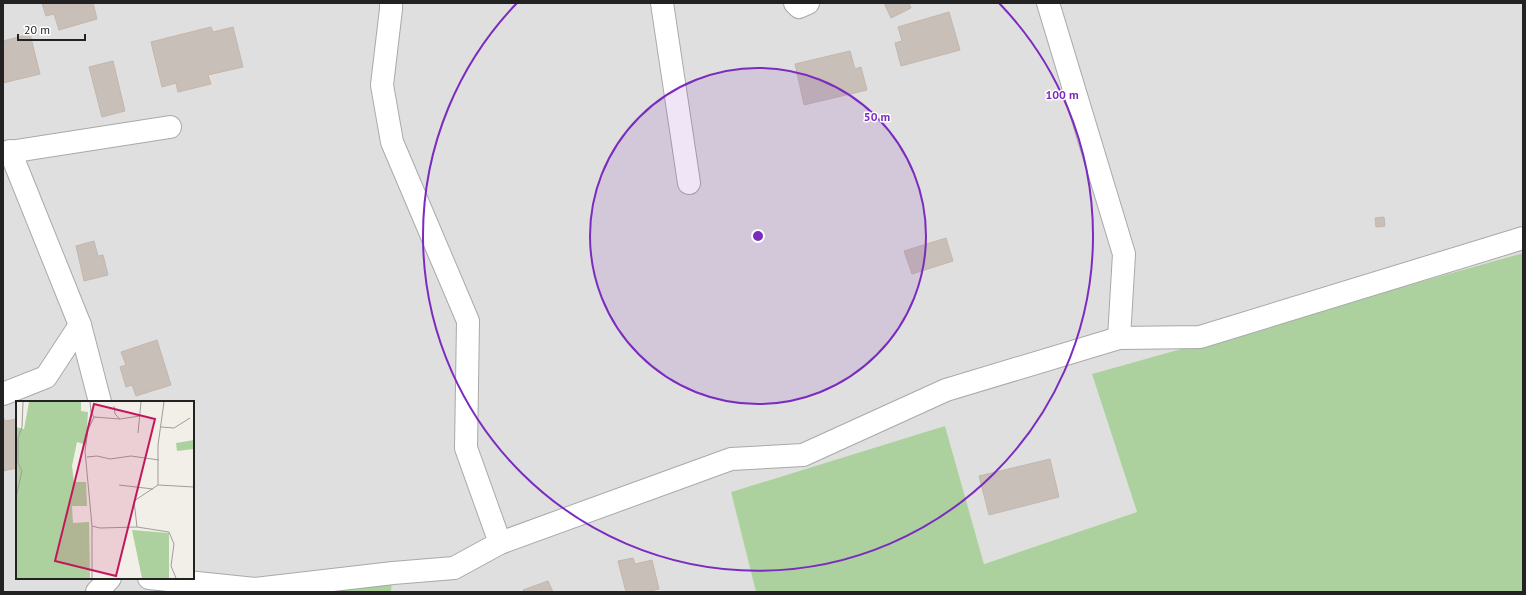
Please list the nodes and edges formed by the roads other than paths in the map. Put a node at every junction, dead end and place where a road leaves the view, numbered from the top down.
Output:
1 (390, 3) edge
2 (662, 3) edge
3 (795, 3) edge
4 (808, 3) edge
5 (1048, 3) edge
6 (170, 127) dead end
7 (7, 152) edge
8 (689, 183) dead end
9 (1523, 238) edge
10 (80, 325) junction
11 (1119, 338) junction
12 (3, 394) edge
13 (100, 401) edge
14 (500, 543) junction
15 (109, 579) edge
16 (159, 579) edge
17 (96, 592) edge

1 - 14 street
2 - 8 street
3 - 4 street
5 - 11 street
6 - 7 street
7 - 10 street
9 - 11 street
10 - 12 street
10 - 13 street
11 - 14 street
14 - 16 street
15 - 17 street

